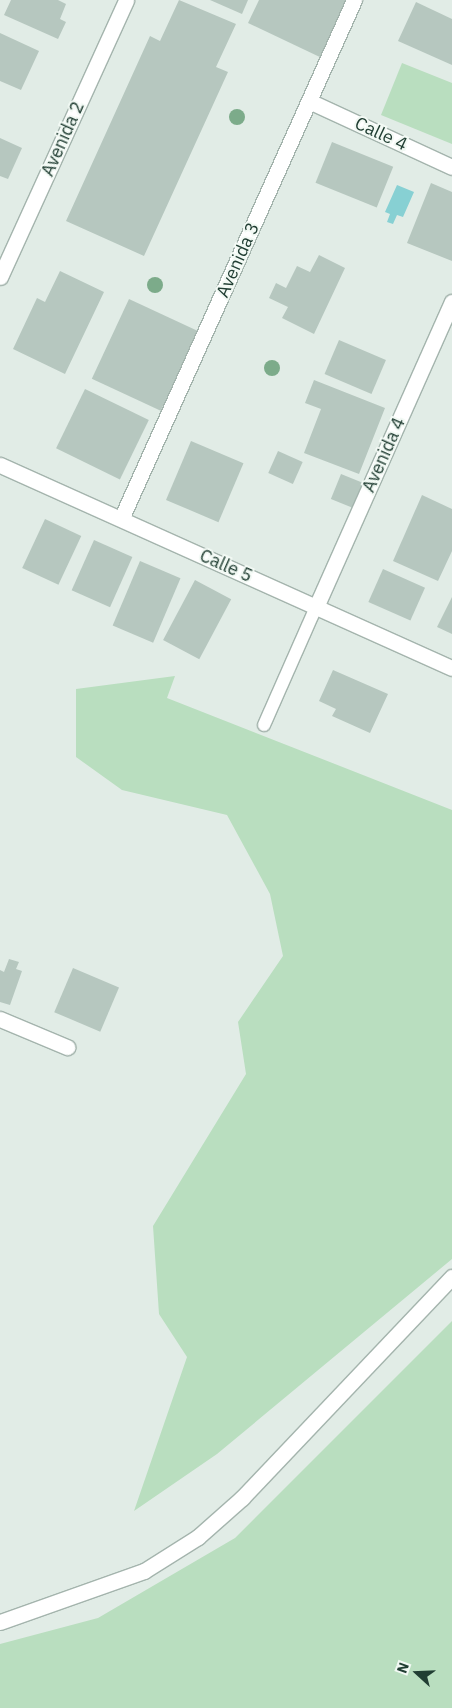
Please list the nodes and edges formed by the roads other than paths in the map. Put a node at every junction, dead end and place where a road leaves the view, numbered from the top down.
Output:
1 (126, 0) edge
2 (354, 0) edge
3 (309, 101) junction
4 (452, 166) edge
5 (0, 277) edge
6 (452, 302) edge
7 (0, 465) edge
8 (121, 519) junction
9 (316, 607) junction
10 (452, 668) edge
11 (264, 725) dead end
12 (0, 1019) edge
13 (67, 1047) dead end
14 (452, 1277) edge
15 (0, 1622) edge

1 - 5 street, Avenida 2
2 - 3 street, Avenida 3
3 - 4 street, Calle 4
3 - 8 street, Avenida 3
6 - 9 street, Avenida 4
7 - 8 street, Calle 5
8 - 9 street, Calle 5
9 - 10 street, Calle 5
9 - 11 lane
12 - 13 street
14 - 15 street

